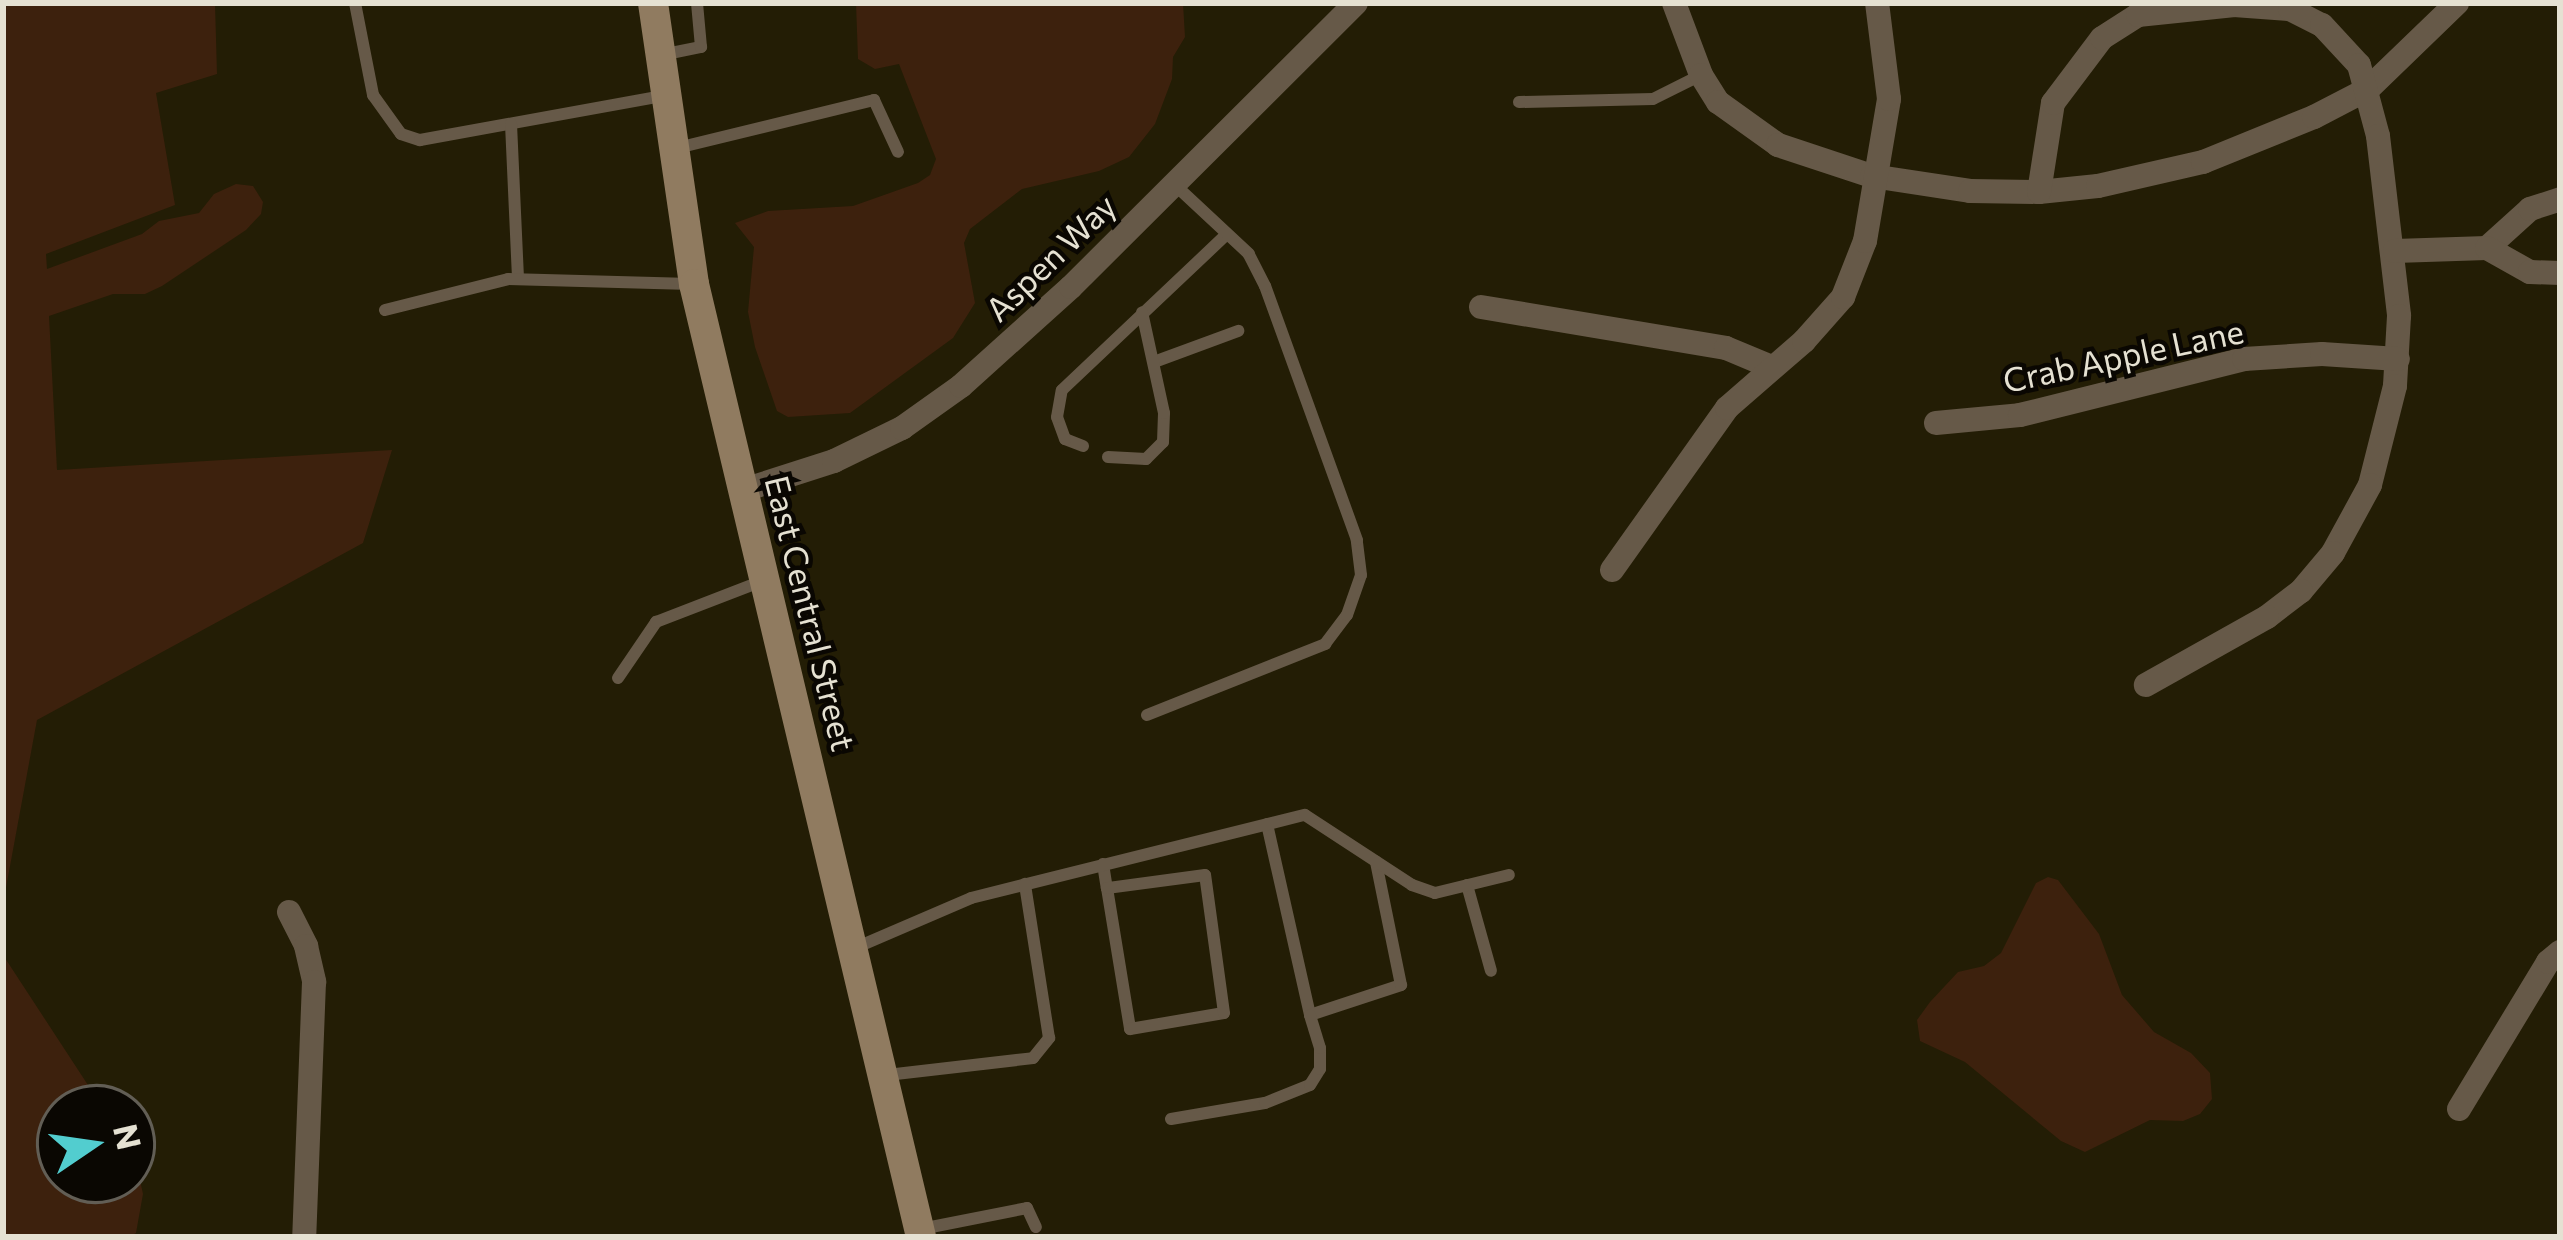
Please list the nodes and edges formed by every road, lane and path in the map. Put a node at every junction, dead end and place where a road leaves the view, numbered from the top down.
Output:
1 (355, 3) edge
2 (653, 3) edge
3 (697, 3) edge
4 (1356, 3) edge
5 (1673, 3) edge
6 (1876, 3) edge
7 (2457, 3) edge
8 (659, 56) junction
9 (1701, 75) junction
10 (2368, 89) junction
11 (664, 96) junction
12 (1519, 103) dead end
13 (511, 124) junction
14 (672, 149) junction
15 (898, 152) dead end
16 (1872, 176) junction
17 (1173, 183) junction
18 (2039, 192) junction
19 (2560, 199) edge
20 (1226, 235) junction
21 (2487, 248) junction
22 (2395, 251) junction
23 (2560, 273) edge
24 (518, 279) junction
25 (694, 284) junction
26 (1481, 308) dead end
27 (385, 310) dead end
28 (1142, 312) junction
29 (1238, 331) dead end
30 (2398, 359) junction
31 (1154, 362) junction
32 (1769, 366) junction
33 (1936, 423) dead end
34 (1084, 446) dead end
35 (1108, 457) dead end
36 (744, 490) junction
37 (1612, 570) dead end
38 (766, 580) junction
39 (618, 678) dead end
40 (2146, 685) dead end
41 (1148, 716) dead end
42 (1267, 824) junction
43 (1376, 862) junction
44 (1103, 864) junction
45 (1509, 875) dead end
46 (1025, 884) junction
47 (1467, 885) junction
48 (1107, 888) junction
49 (289, 912) dead end
50 (855, 948) junction
51 (2560, 952) edge
52 (1491, 971) dead end
53 (1310, 1015) junction
54 (885, 1076) junction
55 (2459, 1108) dead end
56 (1171, 1119) dead end
57 (1036, 1227) dead end
58 (920, 1233) edge
59 (304, 1237) edge

1 - 13 lane
2 - 8 main road, East Central Street
3 - 8 lane
4 - 17 street, Aspen Way
5 - 9 street
6 - 16 street
7 - 10 street
8 - 11 main road, East Central Street
9 - 12 lane
9 - 16 street
10 - 18 street
10 - 18 street
10 - 22 street
11 - 13 lane
11 - 14 main road, East Central Street
13 - 24 lane
14 - 15 lane
14 - 25 main road, East Central Street
16 - 18 street
16 - 32 street
17 - 20 lane
17 - 36 street, Aspen Way
19 - 21 street
20 - 28 lane
20 - 41 lane
21 - 22 street
21 - 23 street
22 - 30 street
24 - 25 lane
24 - 27 lane
25 - 36 main road, East Central Street
26 - 32 street
28 - 31 lane
28 - 34 lane
29 - 31 lane
30 - 33 street, Crab Apple Lane
30 - 40 street
31 - 35 lane
32 - 37 street
36 - 38 main road, East Central Street
38 - 39 lane
38 - 50 main road, East Central Street
42 - 43 lane
42 - 44 lane
42 - 53 lane
43 - 47 lane
43 - 53 lane
44 - 46 lane
44 - 48 lane
45 - 47 lane
46 - 50 lane
46 - 54 lane
47 - 52 lane
48 - 48 lane
49 - 59 street
50 - 54 main road, East Central Street
51 - 55 street
53 - 56 lane
54 - 58 main road, East Central Street
57 - 58 lane

